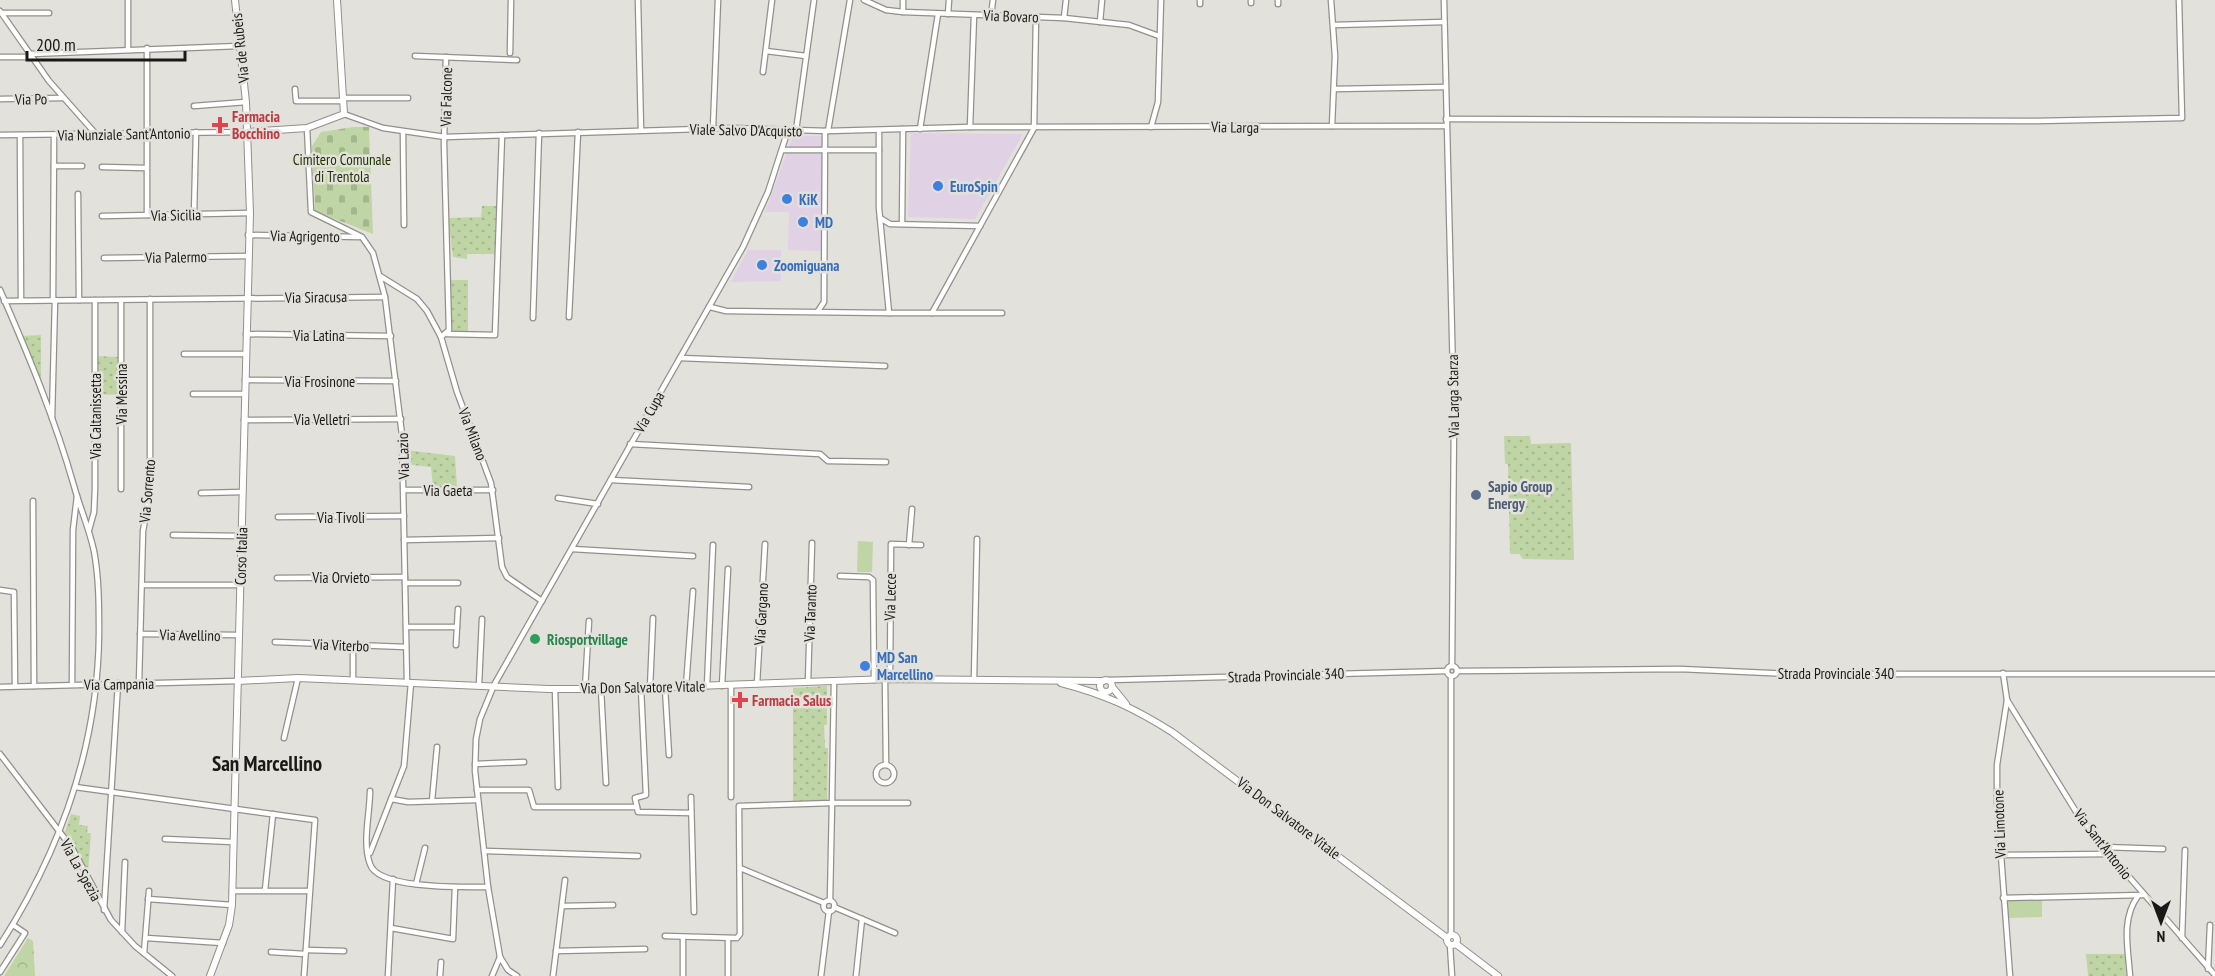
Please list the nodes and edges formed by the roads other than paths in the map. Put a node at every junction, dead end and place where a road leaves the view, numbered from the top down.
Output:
1 (128, 0) edge
2 (235, 0) edge
3 (337, 0) edge
4 (511, 0) edge
5 (638, 0) edge
6 (718, 0) edge
7 (772, 0) edge
8 (814, 0) edge
9 (850, 0) edge
10 (864, 0) edge
11 (903, 0) edge
12 (949, 0) edge
13 (993, 0) edge
14 (1066, 0) edge
15 (1102, 0) edge
16 (1161, 0) edge
17 (1331, 0) edge
18 (1444, 0) edge
19 (2179, 0) edge
20 (0, 12) edge
21 (903, 12) junction
22 (49, 13) dead end
23 (938, 14) junction
24 (948, 14) junction
25 (974, 15) junction
26 (991, 16) junction
27 (1036, 16) junction
28 (1064, 18) junction
29 (1100, 22) junction
30 (1444, 22) junction
31 (1334, 25) junction
32 (1159, 36) junction
33 (239, 46) junction
34 (147, 48) junction
35 (128, 49) junction
36 (766, 51) junction
37 (510, 53) dead end
38 (31, 55) junction
39 (415, 56) dead end
40 (806, 56) junction
41 (0, 57) edge
42 (446, 57) junction
43 (518, 60) dead end
44 (763, 72) dead end
45 (1445, 87) junction
46 (295, 89) dead end
47 (1334, 90) junction
48 (63, 98) junction
49 (408, 98) dead end
50 (0, 99) edge
51 (343, 99) junction
52 (246, 102) junction
53 (194, 106) dead end
54 (344, 114) junction
55 (1446, 119) junction
56 (1332, 126) junction
57 (1446, 126) junction
58 (970, 127) junction
59 (1151, 127) junction
60 (307, 128) junction
61 (713, 128) junction
62 (1035, 128) junction
63 (903, 129) junction
64 (920, 129) junction
65 (641, 130) junction
66 (788, 130) junction
67 (879, 130) junction
68 (796, 131) junction
69 (827, 131) junction
70 (196, 132) junction
71 (247, 132) junction
72 (403, 132) junction
73 (578, 132) junction
74 (95, 133) junction
75 (148, 133) junction
76 (539, 133) junction
77 (0, 135) edge
78 (20, 135) junction
79 (54, 135) junction
80 (502, 135) junction
81 (445, 137) junction
82 (782, 150) junction
83 (879, 150) junction
84 (825, 151) junction
85 (54, 166) junction
86 (82, 166) dead end
87 (102, 167) dead end
88 (146, 168) junction
89 (78, 194) dead end
90 (250, 213) junction
91 (147, 215) junction
92 (194, 215) junction
93 (102, 216) dead end
94 (880, 218) junction
95 (890, 224) junction
96 (902, 224) junction
97 (404, 225) dead end
98 (980, 226) junction
99 (881, 231) junction
100 (248, 235) junction
101 (362, 237) junction
102 (249, 256) junction
103 (104, 258) dead end
104 (380, 276) junction
105 (0, 290) edge
106 (385, 297) junction
107 (248, 298) junction
108 (150, 299) junction
109 (21, 300) junction
110 (54, 300) junction
111 (79, 300) junction
112 (96, 300) junction
113 (121, 300) junction
114 (4, 301) junction
115 (824, 302) junction
116 (710, 307) junction
117 (818, 311) junction
118 (833, 312) junction
119 (889, 313) junction
120 (932, 313) junction
121 (1002, 313) dead end
122 (569, 317) dead end
123 (533, 318) dead end
124 (246, 334) junction
125 (447, 334) junction
126 (391, 336) junction
127 (441, 337) junction
128 (184, 354) dead end
129 (246, 354) junction
130 (680, 358) junction
131 (885, 366) dead end
132 (245, 380) junction
133 (396, 381) junction
134 (193, 394) dead end
135 (244, 394) junction
136 (400, 418) junction
137 (52, 420) junction
138 (244, 420) junction
139 (630, 444) junction
140 (886, 462) dead end
141 (611, 480) junction
142 (749, 487) dead end
143 (121, 489) dead end
144 (404, 490) junction
145 (493, 490) junction
146 (242, 492) junction
147 (201, 493) dead end
148 (77, 496) junction
149 (558, 498) dead end
150 (33, 501) dead end
151 (597, 504) junction
152 (912, 509) dead end
153 (404, 516) junction
154 (278, 517) dead end
155 (89, 532) junction
156 (173, 535) dead end
157 (242, 536) junction
158 (499, 538) junction
159 (977, 539) dead end
160 (404, 540) junction
161 (812, 543) dead end
162 (765, 544) dead end
163 (713, 545) dead end
164 (909, 545) junction
165 (921, 545) dead end
166 (572, 549) junction
167 (693, 556) dead end
168 (728, 569) dead end
169 (840, 576) dead end
170 (405, 577) junction
171 (277, 578) dead end
172 (405, 583) junction
173 (458, 583) dead end
174 (142, 585) junction
175 (240, 585) junction
176 (0, 590) edge
177 (693, 591) dead end
178 (542, 601) junction
179 (458, 609) dead end
180 (652, 618) dead end
181 (482, 619) dead end
182 (589, 621) dead end
183 (406, 627) junction
184 (457, 627) junction
185 (140, 634) junction
186 (239, 635) junction
187 (275, 642) dead end
188 (353, 645) junction
189 (456, 645) dead end
190 (406, 647) junction
191 (1452, 666) junction
192 (1447, 671) junction
193 (1457, 671) junction
194 (2003, 674) junction
195 (2215, 674) edge
196 (1451, 676) junction
197 (298, 678) junction
198 (974, 679) junction
199 (353, 680) junction
200 (874, 680) junction
201 (887, 680) junction
202 (1049, 680) junction
203 (238, 681) junction
204 (409, 682) junction
205 (808, 682) junction
206 (834, 682) junction
207 (98, 683) junction
208 (117, 683) junction
209 (139, 683) junction
210 (72, 684) junction
211 (479, 684) junction
212 (757, 684) junction
213 (1110, 684) junction
214 (15, 686) junction
215 (34, 686) junction
216 (494, 686) junction
217 (707, 686) junction
218 (722, 686) junction
219 (731, 686) junction
220 (0, 687) edge
221 (687, 687) junction
222 (641, 688) junction
223 (650, 688) junction
224 (665, 688) junction
225 (555, 689) junction
226 (585, 689) junction
227 (601, 689) junction
228 (1104, 693) junction
229 (2007, 700) junction
230 (1126, 704) junction
231 (284, 738) dead end
232 (437, 747) dead end
233 (0, 754) edge
234 (669, 755) dead end
235 (524, 762) dead end
236 (475, 764) junction
237 (886, 764) junction
238 (606, 783) dead end
239 (75, 787) junction
240 (558, 787) dead end
241 (370, 790) dead end
242 (477, 790) junction
243 (112, 792) junction
244 (691, 797) dead end
245 (731, 797) dead end
246 (391, 799) junction
247 (477, 800) junction
248 (432, 801) junction
249 (832, 803) junction
250 (908, 803) dead end
251 (637, 807) junction
252 (234, 809) junction
253 (691, 813) junction
254 (273, 814) junction
255 (60, 832) junction
256 (165, 839) dead end
257 (233, 842) junction
258 (2103, 847) junction
259 (425, 848) dead end
260 (2163, 849) dead end
261 (2185, 850) dead end
262 (485, 851) junction
263 (2109, 854) junction
264 (2000, 855) junction
265 (369, 856) junction
266 (638, 856) dead end
267 (125, 862) dead end
268 (740, 868) junction
269 (393, 879) junction
270 (565, 880) dead end
271 (416, 884) junction
272 (455, 887) junction
273 (488, 887) junction
274 (265, 890) junction
275 (148, 891) dead end
276 (232, 891) junction
277 (309, 891) junction
278 (2140, 895) junction
279 (2003, 898) junction
280 (148, 899) junction
281 (830, 900) junction
282 (824, 903) junction
283 (232, 905) junction
284 (613, 905) dead end
285 (562, 906) junction
286 (831, 909) junction
287 (104, 910) junction
288 (694, 912) dead end
289 (862, 919) junction
290 (13, 925) junction
291 (2210, 925) dead end
292 (391, 928) junction
293 (122, 932) junction
294 (895, 933) dead end
295 (664, 936) dead end
296 (683, 937) junction
297 (1449, 937) junction
298 (146, 938) junction
299 (728, 938) junction
300 (2182, 939) junction
301 (223, 943) junction
302 (0, 945) edge
303 (1453, 945) junction
304 (645, 948) dead end
305 (344, 951) dead end
306 (556, 951) junction
307 (271, 952) dead end
308 (306, 952) junction
309 (144, 953) junction
310 (500, 957) junction
311 (441, 962) dead end
312 (2208, 969) junction
313 (0, 972) edge
314 (2215, 975) edge
315 (172, 976) edge
316 (210, 976) edge
317 (304, 976) edge
318 (388, 976) edge
319 (440, 976) edge
320 (492, 976) edge
321 (517, 976) edge
322 (553, 976) edge
323 (683, 976) edge
324 (728, 976) edge
325 (821, 976) edge
326 (856, 976) edge
327 (1452, 976) edge
328 (1498, 976) edge
329 (2010, 976) edge
330 (2130, 976) edge

1 - 35 street
2 - 33 street, Via de Rubeis
3 - 51 street
4 - 37 street
5 - 65 street
6 - 61 street
7 - 36 street
8 - 40 street
9 - 69 street
10 - 21 street, Via Bovaro
11 - 21 street
12 - 24 street
13 - 26 street
14 - 28 street
15 - 29 street
16 - 32 street
17 - 31 street
18 - 30 street, Via Larga Starza
19 - 55 street
20 - 22 street
20 - 38 street
21 - 23 street, Via Bovaro
23 - 24 street, Via Bovaro
23 - 64 street
24 - 25 street, Via Bovaro
25 - 26 street, Via Bovaro
25 - 58 street
26 - 27 street, Via Bovaro
27 - 28 street, Via Bovaro
27 - 62 street
28 - 29 street, Via Bovaro
29 - 32 street, Via Bovaro
30 - 31 street
30 - 45 street, Via Larga Starza
31 - 47 street
32 - 59 street
33 - 34 street
33 - 52 street, Via de Rubeis
34 - 35 street
34 - 75 street
35 - 38 street
36 - 40 street
36 - 44 street
38 - 41 street
38 - 48 street
39 - 42 street, Via Falcone
40 - 68 street
42 - 43 street, Via Falcone
42 - 81 street, Via Falcone
45 - 47 street
45 - 55 street, Via Larga Starza
46 - 51 street
47 - 56 street
48 - 50 street, Via Po
48 - 74 street
49 - 51 street
51 - 54 street
52 - 53 street
52 - 71 street, Via de Rubeis
54 - 60 street
54 - 72 street, Viale Salvo D'Acquisto
55 - 57 street, Via Larga Starza
56 - 57 street, Via Larga
56 - 59 street, Via Larga
57 - 191 street, Via Larga Starza
58 - 62 street, Viale Salvo D'Acquisto
58 - 64 street, Viale Salvo D'Acquisto
59 - 62 street, Viale Salvo D'Acquisto
60 - 71 street
60 - 101 street
61 - 65 street, Viale Salvo D'Acquisto
61 - 66 street, Viale Salvo D'Acquisto
62 - 98 street
63 - 64 street, Viale Salvo D'Acquisto
63 - 67 street, Viale Salvo D'Acquisto
63 - 96 street
65 - 73 street, Viale Salvo D'Acquisto
66 - 68 street, Viale Salvo D'Acquisto
66 - 82 street, Via Cupa
67 - 69 street, Viale Salvo D'Acquisto
67 - 83 street
68 - 69 street, Viale Salvo D'Acquisto
69 - 84 street
70 - 71 street, Via Nunziale Sant'Antonio
70 - 75 street, Via Nunziale Sant'Antonio
70 - 92 street
71 - 90 street, Corso Italia
72 - 81 street, Viale Salvo D'Acquisto
72 - 97 street
73 - 76 street, Viale Salvo D'Acquisto
73 - 122 street
74 - 75 street, Via Nunziale Sant'Antonio
74 - 79 street, Via Nunziale Sant'Antonio
75 - 88 street
76 - 80 street, Viale Salvo D'Acquisto
76 - 123 street
77 - 78 street, Via Nunziale Sant'Antonio
78 - 79 street, Via Nunziale Sant'Antonio
78 - 109 street
79 - 85 street
80 - 81 street, Viale Salvo D'Acquisto
80 - 125 street
81 - 125 street, Via Falcone
82 - 84 street
82 - 116 street, Via Cupa
83 - 84 street
83 - 94 street
84 - 115 street
85 - 86 street
85 - 110 street
87 - 88 street
88 - 91 street
89 - 111 street
90 - 92 street, Via Sicilia
90 - 100 street, Corso Italia
91 - 92 street, Via Sicilia
91 - 93 street, Via Sicilia
94 - 95 street
94 - 99 street
95 - 96 street
95 - 99 street
96 - 98 street
98 - 120 street
99 - 119 street
100 - 101 street, Via Agrigento
100 - 102 street, Corso Italia
101 - 104 street, Via Lazio
102 - 103 street, Via Palermo
102 - 107 street, Corso Italia
104 - 106 street, Via Lazio
104 - 127 street, Via Milano
105 - 114 street
106 - 107 street, Via Siracusa
106 - 126 street, Via Lazio
107 - 108 street
107 - 124 street, Corso Italia
108 - 113 street
108 - 174 street, Via Sorrento
109 - 110 street
109 - 114 street
110 - 111 street
110 - 137 street
111 - 112 street
112 - 113 street
112 - 155 street, Via Caltanissetta
113 - 143 street, Via Messina
114 - 137 street
115 - 117 street
115 - 118 street
116 - 117 street
116 - 130 street, Via Cupa
117 - 118 street
118 - 119 street
119 - 120 street
120 - 121 street
124 - 126 street, Via Latina
124 - 129 street, Corso Italia
125 - 127 street
126 - 133 street, Via Lazio
127 - 145 street, Via Milano
128 - 129 street
129 - 132 street, Corso Italia
130 - 131 street
130 - 139 street, Via Cupa
132 - 133 street, Via Frosinone
132 - 135 street, Corso Italia
133 - 136 street, Via Lazio
134 - 135 street
135 - 138 street, Corso Italia
136 - 138 street, Via Velletri
136 - 144 street, Via Lazio
137 - 148 street
138 - 146 street, Corso Italia
139 - 140 street
139 - 141 street, Via Cupa
141 - 142 street
141 - 151 street, Via Cupa
144 - 145 street, Via Gaeta
144 - 153 street, Via Lazio
145 - 158 street, Via Milano
146 - 147 street
146 - 157 street, Corso Italia
148 - 155 street
148 - 210 street
149 - 151 street
150 - 215 street
151 - 166 street, Via Cupa
152 - 164 street
153 - 154 street, Via Tivoli
153 - 160 street, Via Lazio
155 - 207 street
156 - 157 street
157 - 175 street, Corso Italia
158 - 160 street
158 - 178 street, Via Milano
159 - 198 street
160 - 170 street, Via Lazio
161 - 205 street, Via Taranto
162 - 212 street, Via Gargano
163 - 217 street
164 - 165 street
164 - 201 street, Via Lecce
166 - 167 street
166 - 178 street, Via Cupa
168 - 218 street
169 - 200 street
170 - 171 street, Via Orvieto
170 - 172 street, Via Lazio
172 - 173 street
172 - 183 street, Via Lazio
174 - 175 street
174 - 185 street, Via Sorrento
175 - 186 street, Corso Italia
176 - 214 street
177 - 221 street
178 - 216 street, Via Cupa
179 - 184 street
180 - 223 street
181 - 211 street
182 - 226 street
183 - 184 street
183 - 190 street, Via Lazio
184 - 189 street
185 - 186 street, Via Avellino
185 - 209 street, Via Sorrento
186 - 203 street, Corso Italia
187 - 188 street, Via Viterbo
188 - 190 street, Via Viterbo
188 - 199 street
190 - 204 street, Via Lazio
191 - 192 street
191 - 193 street
192 - 196 street
192 - 213 street, Strada Provinciale 340
193 - 194 street, Strada Provinciale 340
193 - 196 street
194 - 195 street, Strada Provinciale 340
194 - 229 street, Via Limotone
196 - 297 street
197 - 199 street, Via Don Salvatore Vitale
197 - 203 street, Via Don Salvatore Vitale
197 - 231 street
198 - 201 street, Via Don Salvatore Vitale
198 - 202 street, Via Don Salvatore Vitale
199 - 204 street, Via Don Salvatore Vitale
200 - 201 street, Via Don Salvatore Vitale
200 - 206 street, Via Don Salvatore Vitale
201 - 237 street
202 - 213 street, Via Don Salvatore Vitale
202 - 228 street, Via Don Salvatore Vitale
203 - 209 street, Via Campania
203 - 252 street, Corso Italia
204 - 211 street, Via Don Salvatore Vitale
204 - 246 street, Via Lazio
205 - 206 street, Via Don Salvatore Vitale
205 - 212 street, Via Don Salvatore Vitale
206 - 249 street
207 - 208 street, Via Campania
207 - 210 street, Via Campania
207 - 239 street
208 - 209 street, Via Campania
208 - 243 street
210 - 215 street, Via Campania
211 - 216 street, Via Don Salvatore Vitale
212 - 219 street, Via Don Salvatore Vitale
213 - 228 street
213 - 228 street
213 - 230 street, Via Don Salvatore Vitale
214 - 215 street, Via Campania
214 - 220 street, Via Campania
216 - 225 street, Via Don Salvatore Vitale
216 - 236 street, Via Cupa
217 - 218 street, Via Don Salvatore Vitale
217 - 221 street, Via Don Salvatore Vitale
218 - 219 street, Via Don Salvatore Vitale
219 - 245 street
221 - 224 street, Via Don Salvatore Vitale
222 - 223 street, Via Don Salvatore Vitale
222 - 227 street, Via Don Salvatore Vitale
222 - 251 street
223 - 224 street, Via Don Salvatore Vitale
224 - 234 street
225 - 226 street, Via Don Salvatore Vitale
225 - 240 street
226 - 227 street, Via Don Salvatore Vitale
227 - 238 street
228 - 230 street, Via Don Salvatore Vitale
229 - 258 street, Via Sant'Antonio
229 - 264 street, Via Limotone
230 - 297 street, Via Don Salvatore Vitale
232 - 248 street
233 - 255 street, Via La Spezia
235 - 236 street
236 - 242 street, Via Cupa
237 - 237 street
239 - 243 street
239 - 255 street
241 - 265 street
242 - 247 street, Via Cupa
242 - 251 street
243 - 252 street
243 - 287 street
244 - 253 street
246 - 248 street
246 - 265 street, Via Lazio
247 - 248 street
247 - 262 street, Via Cupa
249 - 250 street
249 - 268 street
249 - 281 street
251 - 253 street
252 - 254 street
252 - 257 street, Corso Italia
253 - 288 street
254 - 274 street
254 - 277 street
255 - 287 street, Via La Spezia
255 - 290 street
256 - 257 street
257 - 276 street, Corso Italia
258 - 260 street
258 - 263 street, Via Sant'Antonio
259 - 271 street
261 - 300 street
262 - 266 street
262 - 273 street, Via Cupa
263 - 264 street
263 - 278 street, Via Sant'Antonio
264 - 279 street, Via Limotone
265 - 269 street
267 - 293 street
268 - 282 street
268 - 299 street
269 - 271 street
269 - 292 street
270 - 285 street
271 - 272 street
272 - 273 street
272 - 292 street
273 - 310 street, Via Cupa
274 - 276 street
274 - 277 street
275 - 280 street
276 - 283 street, Corso Italia
277 - 308 street
278 - 279 street
278 - 300 street, Via Sant'Antonio
278 - 330 street
279 - 329 street, Via Limotone
280 - 283 street
280 - 298 street
281 - 282 street
281 - 286 street
282 - 286 street
283 - 301 street, Corso Italia
284 - 285 street
285 - 306 street
286 - 289 street
286 - 325 street
287 - 293 street, Via La Spezia
289 - 294 street
289 - 326 street
290 - 302 street
290 - 313 street
291 - 312 street
292 - 318 street
293 - 309 street, Via La Spezia
295 - 296 street
296 - 299 street
296 - 323 street
297 - 303 street
298 - 301 street
298 - 309 street
299 - 324 street
300 - 312 street, Via Sant'Antonio
301 - 316 street, Corso Italia
303 - 327 street
303 - 328 street
304 - 306 street
305 - 308 street
306 - 322 street
307 - 308 street
308 - 317 street
309 - 315 street, Via La Spezia
310 - 320 street
310 - 321 street
311 - 319 street
312 - 314 street, Via Sant'Antonio

